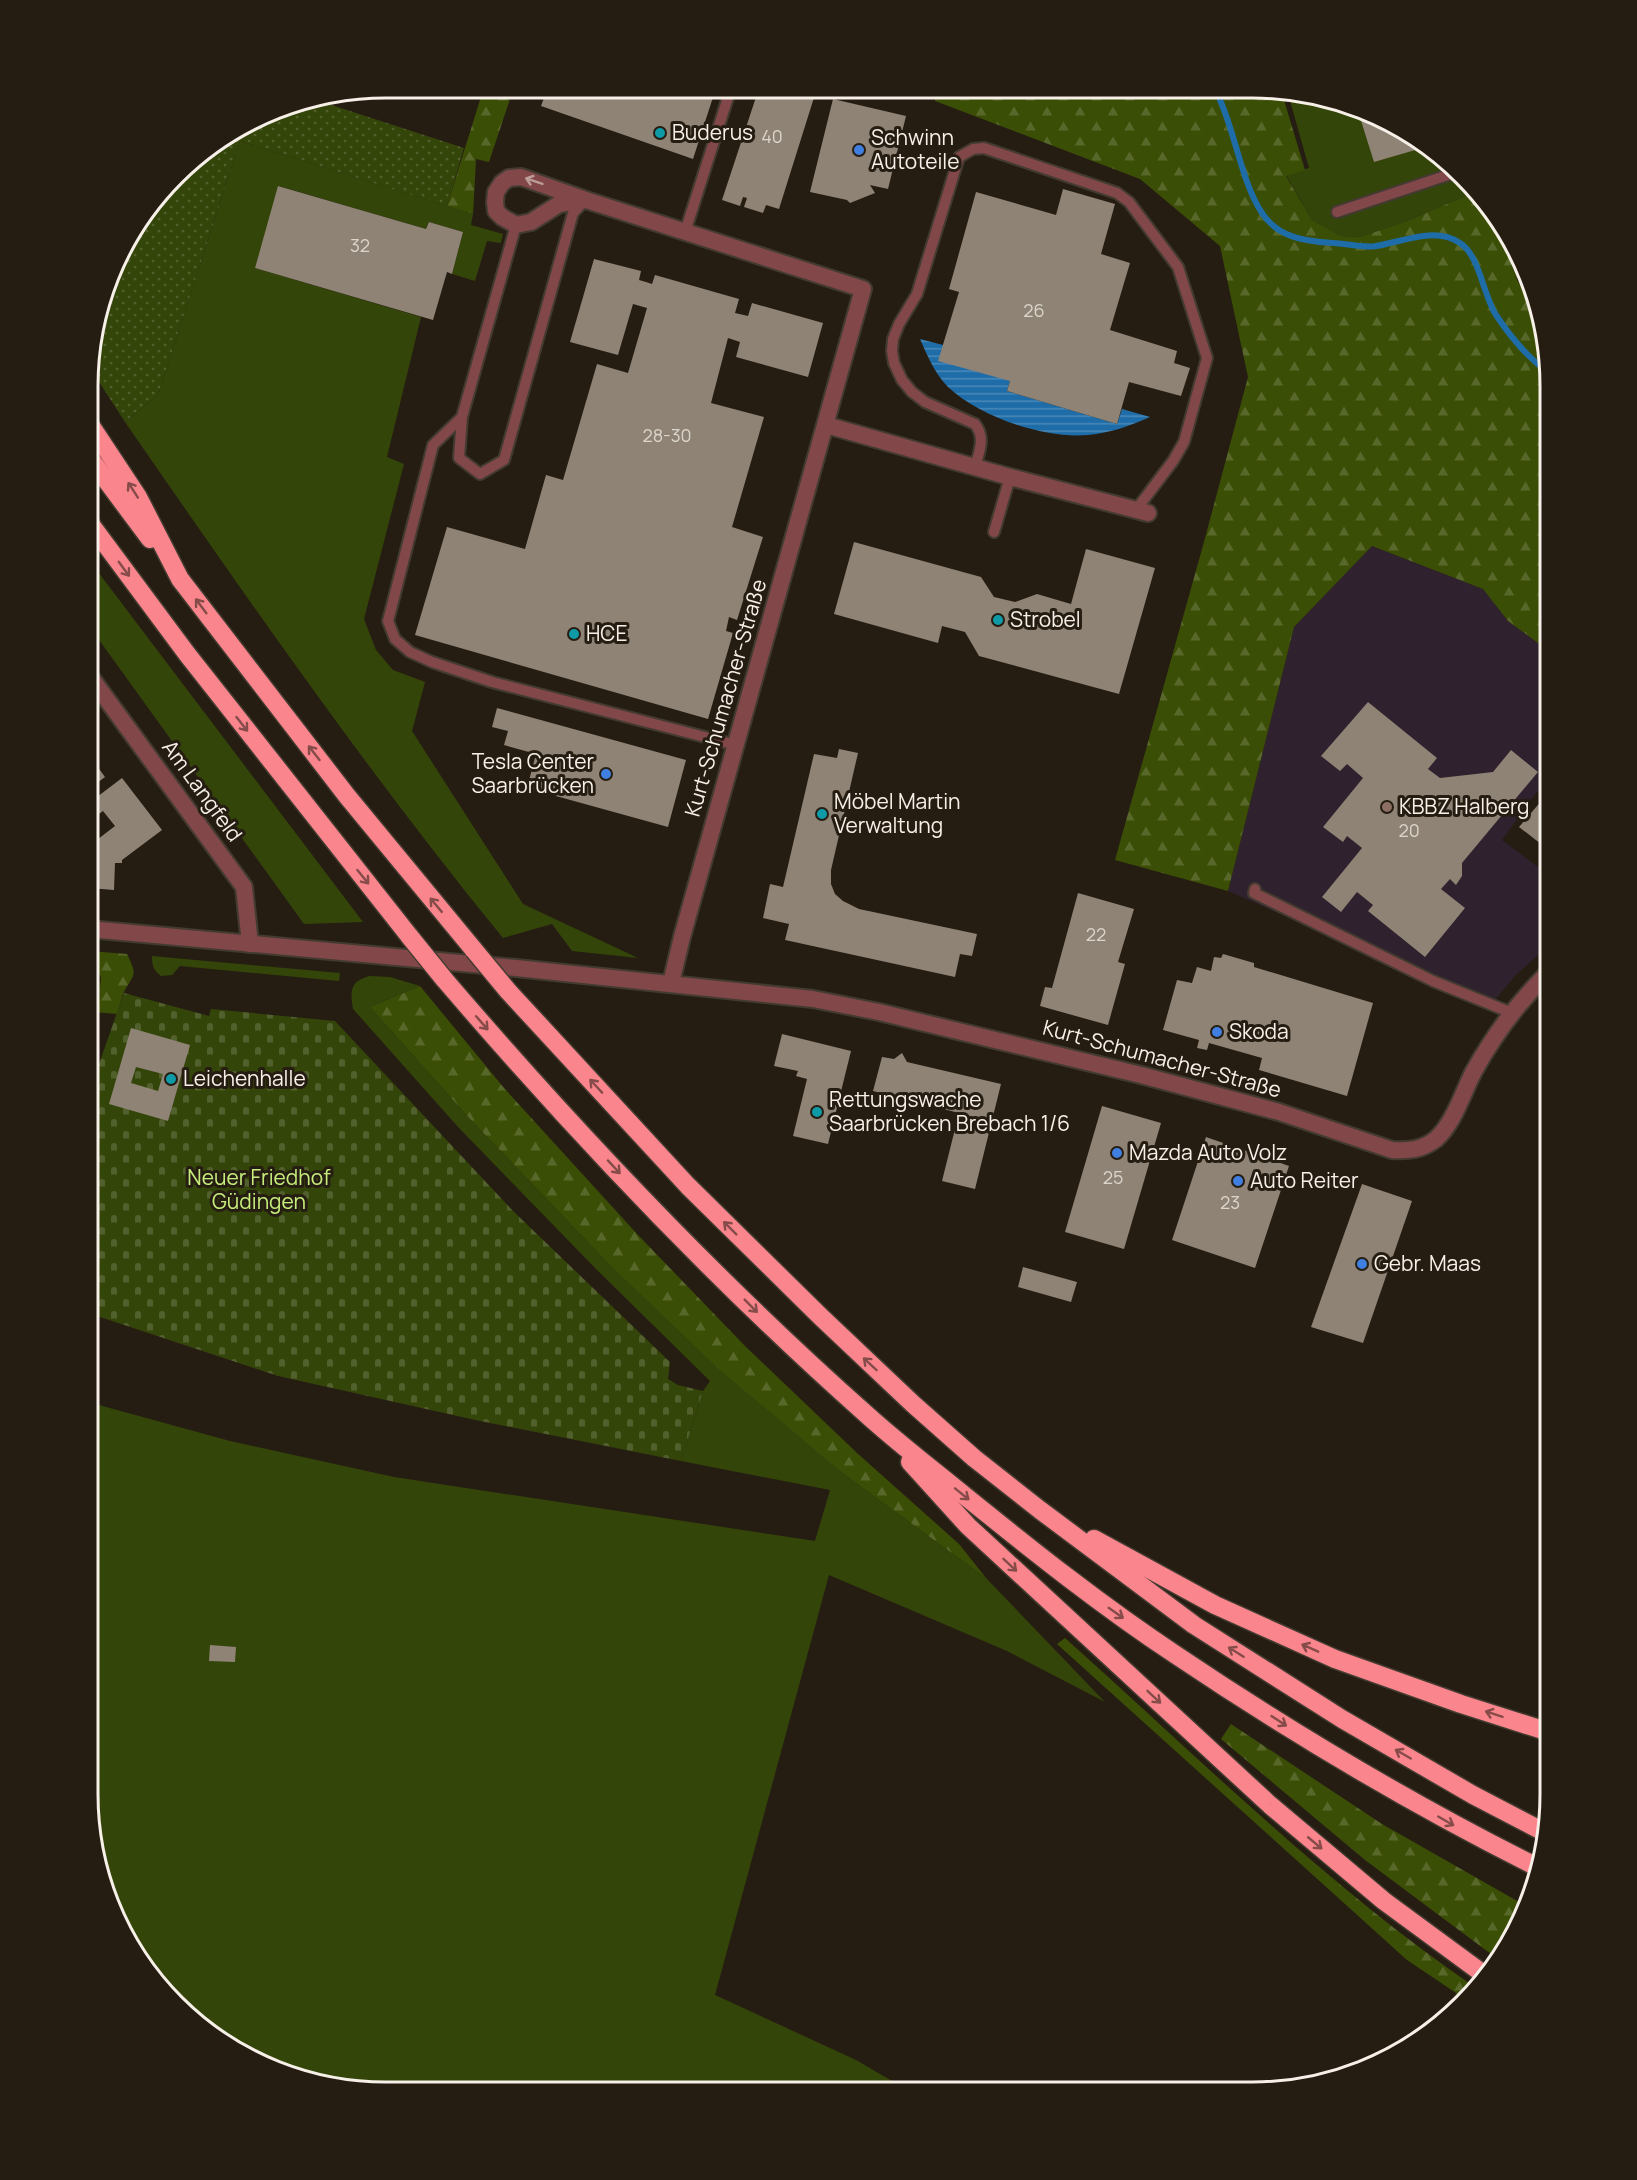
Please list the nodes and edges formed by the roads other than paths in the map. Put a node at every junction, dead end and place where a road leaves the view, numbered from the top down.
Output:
1 (728, 98) edge
2 (1447, 174) edge
3 (586, 200) junction
4 (1337, 212) dead end
5 (516, 225) junction
6 (685, 232) junction
7 (462, 417) junction
8 (826, 425) junction
9 (98, 437) edge
10 (975, 467) junction
11 (98, 469) edge
12 (1010, 477) junction
13 (1142, 512) joint
14 (994, 532) dead end
15 (98, 534) edge
16 (180, 579) junction
17 (98, 687) edge
18 (736, 744) junction
19 (1255, 889) dead end
20 (98, 930) edge
21 (250, 944) junction
22 (1540, 982) edge
23 (671, 983) junction
24 (1512, 1013) junction
25 (868, 1417) junction
26 (1040, 1510) junction
27 (1540, 1729) edge
28 (1537, 1829) edge
29 (1531, 1864) edge
30 (1479, 1971) edge

1 - 6 lane
2 - 4 lane
3 - 5 street, Kurt-Schumacher-Straße
3 -> 5 street, Kurt-Schumacher-Straße
3 - 6 street, Kurt-Schumacher-Straße
3 - 7 lane
5 - 7 lane
6 - 8 street, Kurt-Schumacher-Straße
7 - 18 lane
8 - 10 street
8 - 18 street, Kurt-Schumacher-Straße
16 -> 9 highway
10 - 12 street
10 - 13 lane
11 - 16 highway
12 - 13 street
12 - 14 lane
15 -> 25 highway, bridge
26 -> 16 highway, bridge
17 - 21 street, Am Langfeld
18 - 23 street, Kurt-Schumacher-Straße
19 - 24 lane
20 - 21 street, Kurt-Schumacher-Straße
21 - 23 street, Kurt-Schumacher-Straße
22 - 24 street, Kurt-Schumacher-Straße
23 - 24 street, Kurt-Schumacher-Straße
25 -> 29 highway
25 -> 30 highway
27 -> 26 highway
28 -> 26 highway

